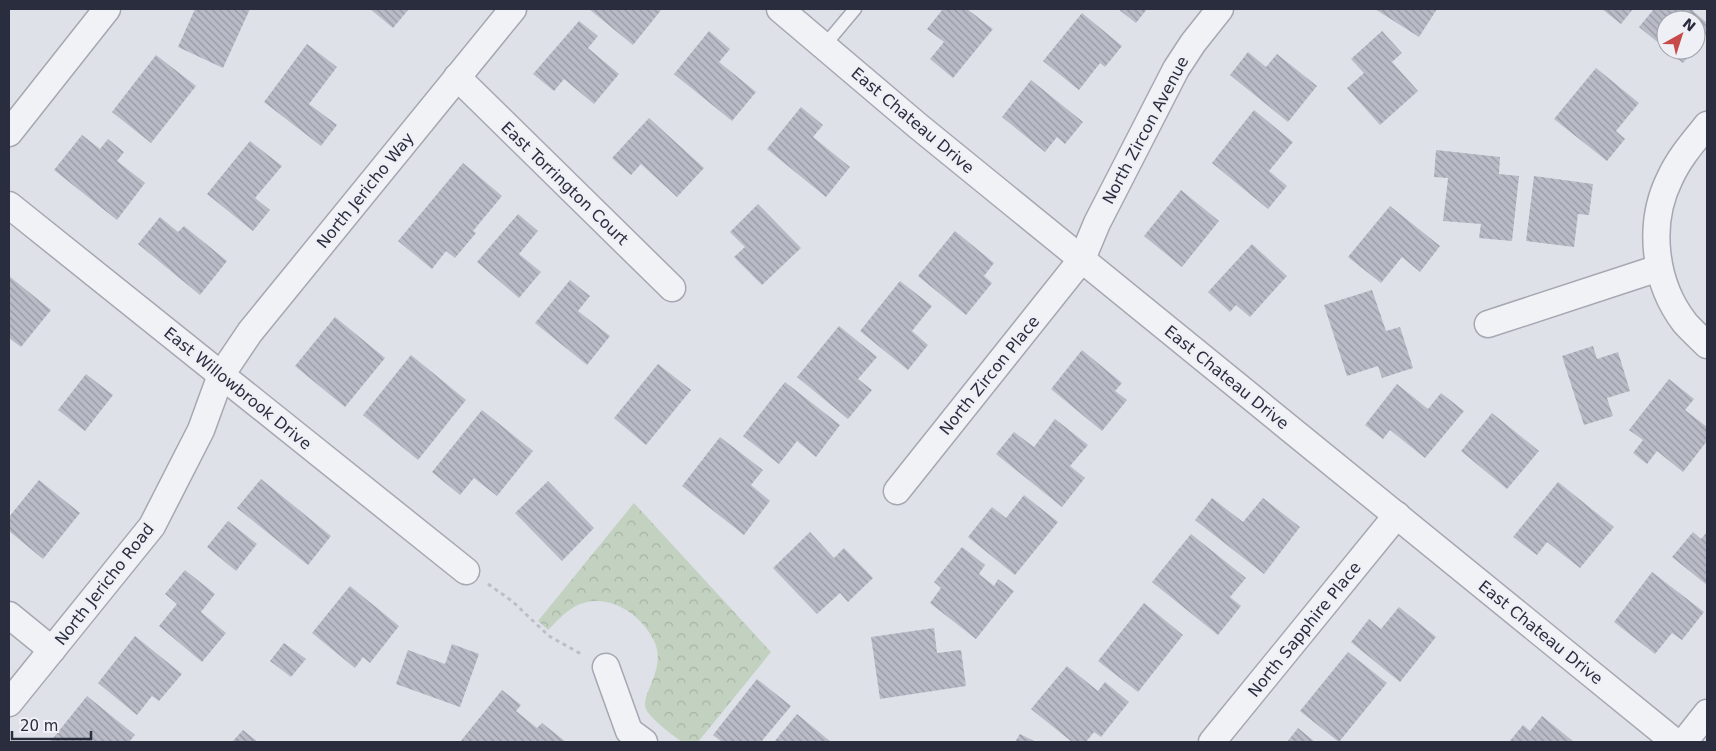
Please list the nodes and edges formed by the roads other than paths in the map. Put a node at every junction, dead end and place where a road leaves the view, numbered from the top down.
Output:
1 (108, 9) edge
2 (513, 9) edge
3 (780, 9) edge
4 (855, 9) edge
5 (1220, 9) edge
6 (824, 46) junction
7 (457, 77) junction
8 (1707, 125) edge
9 (9, 133) edge
10 (9, 205) edge
11 (1082, 259) junction
12 (1659, 268) junction
13 (672, 288) dead end
14 (1488, 324) dead end
15 (1707, 345) edge
16 (221, 375) junction
17 (897, 492) dead end
18 (1397, 515) junction
19 (466, 571) road end
20 (9, 615) edge
21 (52, 650) junction
22 (606, 667) road end
23 (9, 703) edge
24 (1707, 713) edge
25 (644, 742) edge
26 (1212, 742) edge
27 (1676, 742) edge
28 (1684, 742) edge

1 - 9 street
2 - 7 street, North Jericho Way
3 - 6 street, East Chateau Drive
4 - 6 lane
5 - 11 street, North Zircon Avenue
6 - 11 street, East Chateau Drive
7 - 13 street, East Torrington Court
7 - 16 street, North Jericho Way
8 - 12 street
10 - 16 street, East Willowbrook Drive
11 - 17 street, North Zircon Place
11 - 18 street, East Chateau Drive
12 - 14 street
12 - 15 street
16 - 19 street, East Willowbrook Drive
16 - 21 street, North Jericho Road
18 - 26 street, North Sapphire Place
18 - 27 street, East Chateau Drive
20 - 21 street
21 - 23 street, North Jericho Road
22 - 25 street
24 - 28 street

